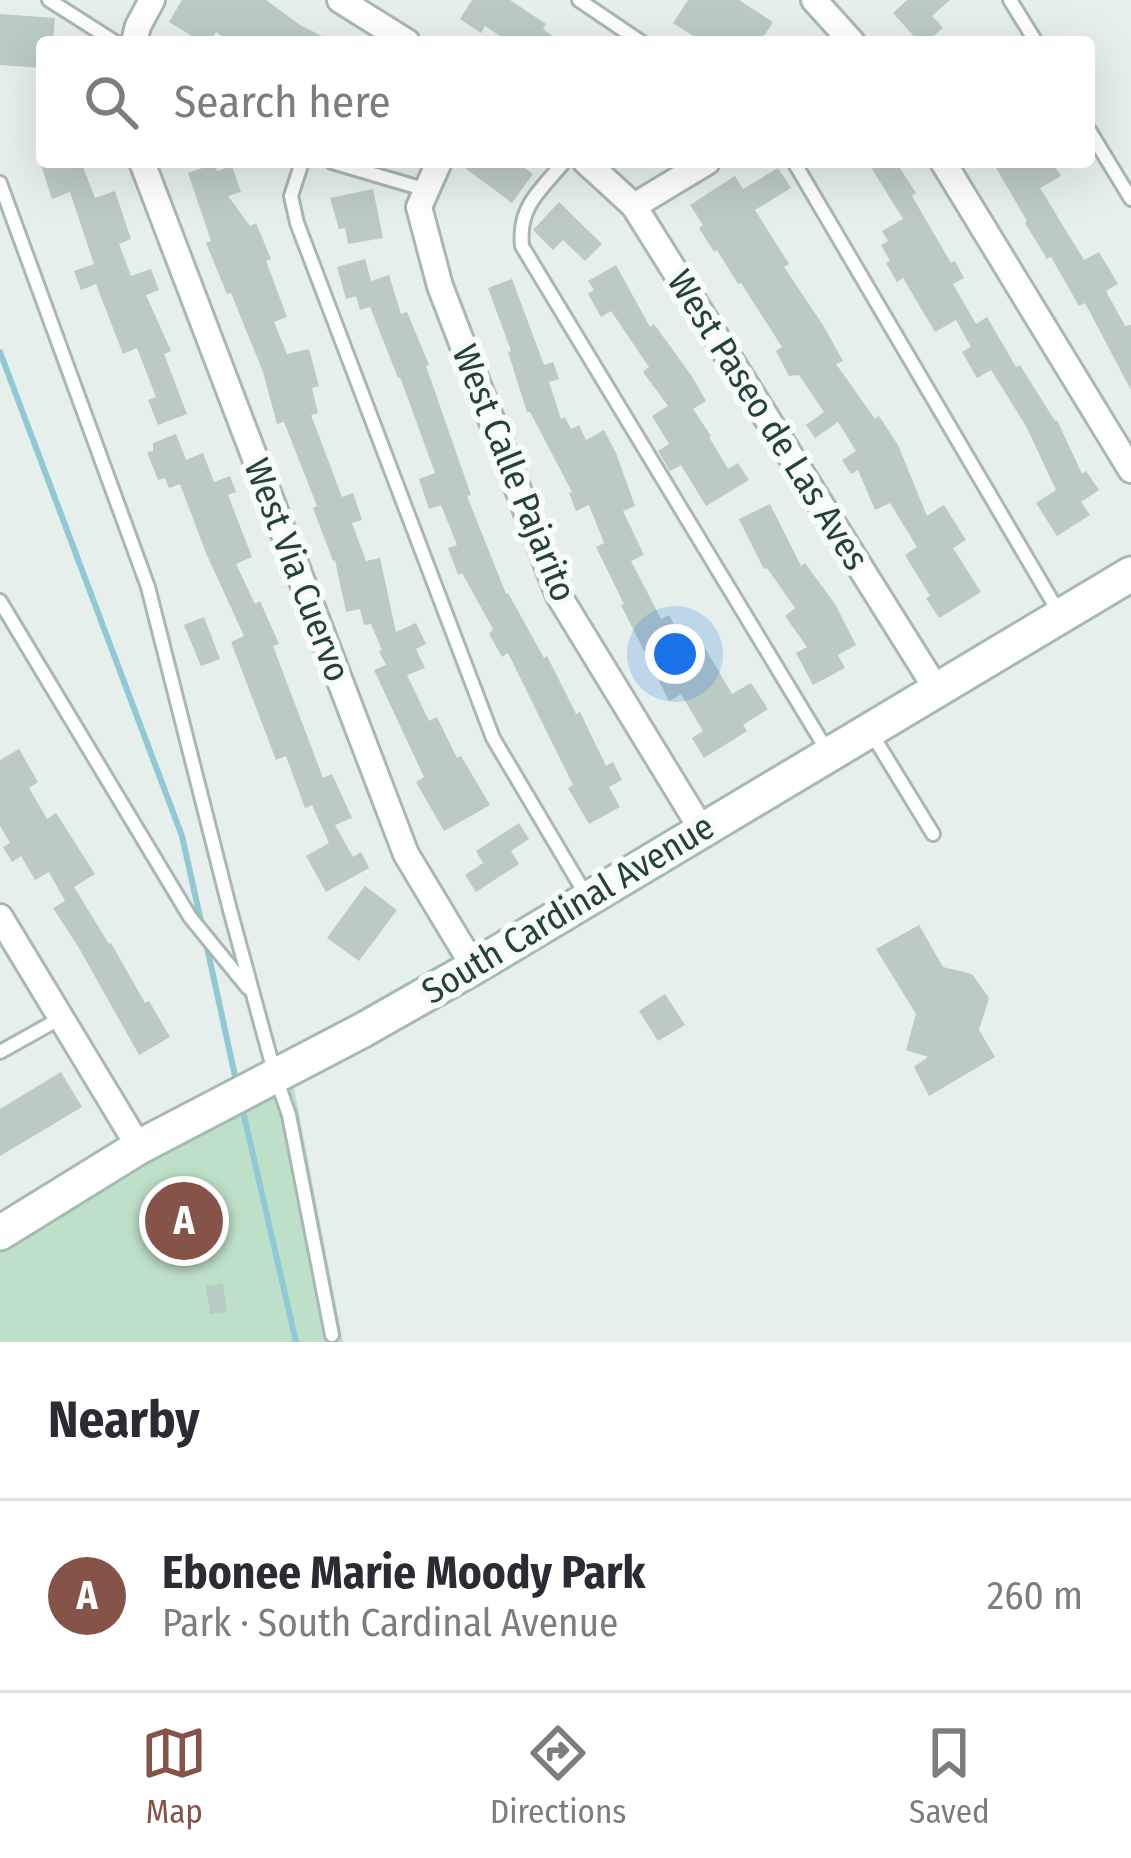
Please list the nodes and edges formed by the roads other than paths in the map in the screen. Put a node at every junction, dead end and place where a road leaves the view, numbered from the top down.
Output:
1 (49, 0) edge
2 (152, 0) edge
3 (340, 0) edge
4 (579, 0) edge
5 (1010, 0) edge
6 (817, 1) edge
7 (106, 36) edge
8 (136, 36) edge
9 (397, 36) edge
10 (632, 36) edge
11 (847, 36) edge
12 (1032, 36) edge
13 (1095, 140) edge
14 (144, 168) edge
15 (300, 168) edge
16 (352, 168) edge
17 (436, 168) edge
18 (559, 168) edge
19 (593, 168) edge
20 (696, 168) edge
21 (798, 168) edge
22 (947, 168) edge
23 (0, 183) edge
24 (427, 190) junction
25 (1131, 199) edge
26 (634, 206) junction
27 (1131, 470) edge
28 (1131, 574) edge
29 (0, 601) edge
30 (1061, 616) junction
31 (938, 690) junction
32 (869, 730) junction
33 (828, 753) junction
34 (701, 830) junction
35 (933, 834) dead end
36 (588, 898) junction
37 (0, 917) edge
38 (474, 967) junction
39 (254, 994) junction
40 (61, 1018) junction
41 (0, 1052) edge
42 (275, 1076) junction
43 (139, 1148) junction
44 (0, 1233) edge
45 (332, 1335) dead end

1 - 7 lane
2 - 8 street
3 - 9 street
4 - 10 lane
5 - 12 lane
6 - 11 street
13 - 25 lane
14 - 38 street, West Via Cuervo
15 - 36 lane
16 - 24 lane
17 - 24 street, West Calle Pajarito
18 - 33 lane
19 - 26 street, West Paseo de Las Aves
20 - 26 street
21 - 30 lane
22 - 27 street
23 - 39 lane
24 - 34 street, West Calle Pajarito
26 - 31 street, West Paseo de Las Aves
28 - 30 main road, South Cardinal Avenue
29 - 39 lane
30 - 31 main road, South Cardinal Avenue
31 - 32 main road, South Cardinal Avenue
32 - 33 main road, South Cardinal Avenue
32 - 35 lane
33 - 34 main road, South Cardinal Avenue
34 - 36 main road, South Cardinal Avenue
36 - 38 main road, South Cardinal Avenue
37 - 40 street
38 - 42 main road, South Cardinal Avenue
39 - 42 lane
40 - 41 lane
40 - 43 street
42 - 43 main road, South Cardinal Avenue
42 - 45 lane
43 - 44 main road, South Cardinal Avenue

